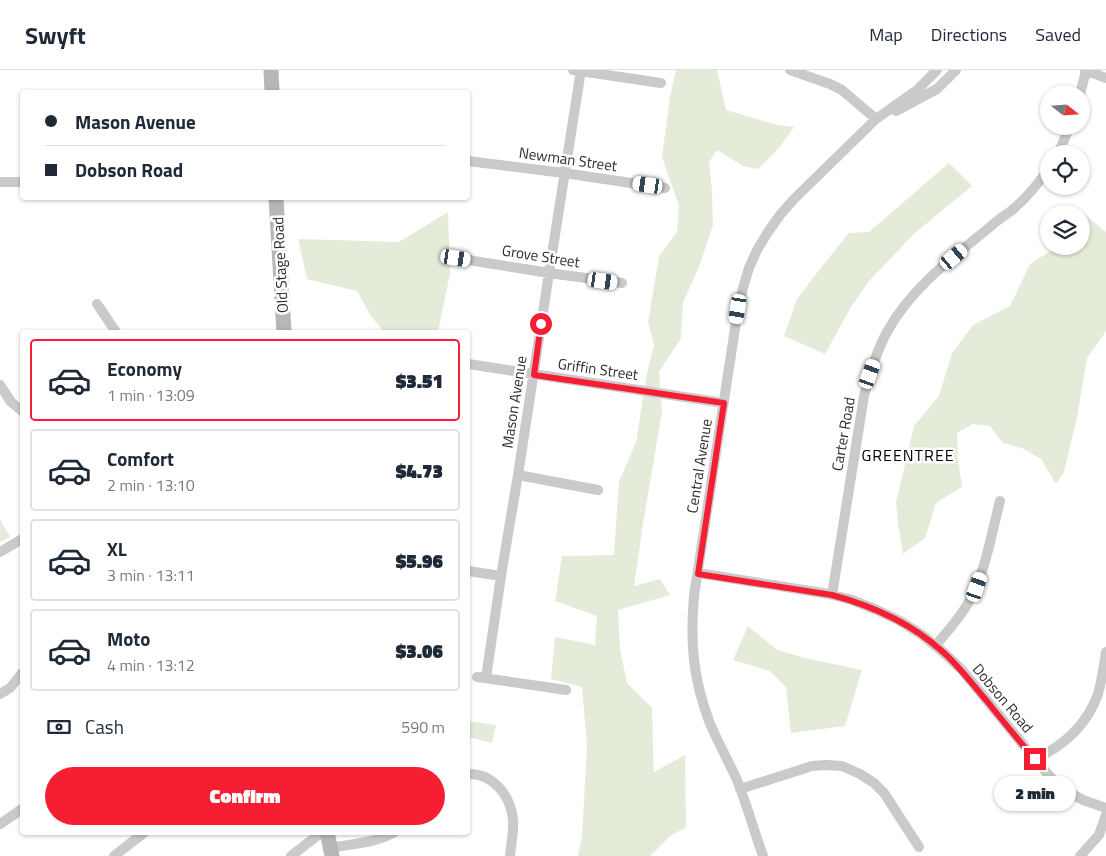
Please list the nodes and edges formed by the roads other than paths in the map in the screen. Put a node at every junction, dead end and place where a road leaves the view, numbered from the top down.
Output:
1 (272, 70) edge
2 (578, 70) edge
3 (790, 70) edge
4 (937, 70) edge
5 (956, 70) edge
6 (1086, 70) edge
7 (1106, 78) edge
8 (661, 83) dead end
9 (1082, 85) edge
10 (272, 90) edge
11 (876, 119) junction
12 (470, 161) edge
13 (564, 173) junction
14 (1040, 180) edge
15 (0, 182) edge
16 (20, 182) edge
17 (665, 188) dead end
18 (276, 200) edge
19 (456, 258) dead end
20 (548, 273) junction
21 (622, 283) dead end
22 (97, 304) dead end
23 (115, 330) edge
24 (284, 330) edge
25 (470, 364) edge
26 (534, 375) junction
27 (0, 385) edge
28 (724, 403) junction
29 (20, 409) edge
30 (518, 475) junction
31 (598, 490) dead end
32 (1000, 501) dead end
33 (20, 540) edge
34 (0, 552) edge
35 (470, 571) edge
36 (698, 574) junction
37 (501, 576) junction
38 (832, 595) junction
39 (935, 646) junction
40 (1106, 652) edge
41 (20, 676) edge
42 (566, 690) dead end
43 (0, 694) edge
44 (1035, 759) junction
45 (470, 774) edge
46 (740, 789) junction
47 (1106, 808) edge
48 (20, 811) edge
49 (1106, 815) edge
50 (0, 824) edge
51 (141, 835) edge
52 (318, 835) edge
53 (328, 835) edge
54 (390, 835) edge
55 (919, 847) dead end
56 (331, 852) edge
57 (760, 855) edge
58 (114, 856) edge
59 (291, 856) edge
60 (510, 856) edge
61 (1080, 856) edge

1 - 10 street
2 - 8 street
2 - 13 street, Mason Avenue
3 - 11 street
4 - 11 street, Central Avenue
5 - 11 street, Central Avenue
6 - 7 street
6 - 9 street
11 - 28 street, Central Avenue
12 - 13 street, Newman Street
13 - 17 street, Newman Street
13 - 20 street, Mason Avenue
14 - 38 street, Carter Road
15 - 16 street
18 - 24 street, Old Stage Road
19 - 20 street, Grove Street
20 - 21 street, Grove Street
20 - 26 street, Mason Avenue
22 - 23 street
25 - 26 street, Griffin Street
26 - 28 street, Griffin Street
26 - 30 street, Mason Avenue
27 - 29 street
28 - 36 street, Central Avenue
30 - 31 street
30 - 37 street, Mason Avenue
32 - 39 street
33 - 34 street
35 - 37 street
36 - 38 street, Dobson Road
36 - 46 street, Central Avenue
37 - 42 street, Mason Avenue
38 - 39 street, Dobson Road
39 - 44 street, Dobson Road
40 - 44 street
41 - 43 street
44 - 47 street, Dobson Road
45 - 60 street
46 - 55 street
46 - 57 street, Central Avenue
48 - 50 street
49 - 61 street
51 - 58 street
52 - 59 street
53 - 56 street
54 - 56 street

